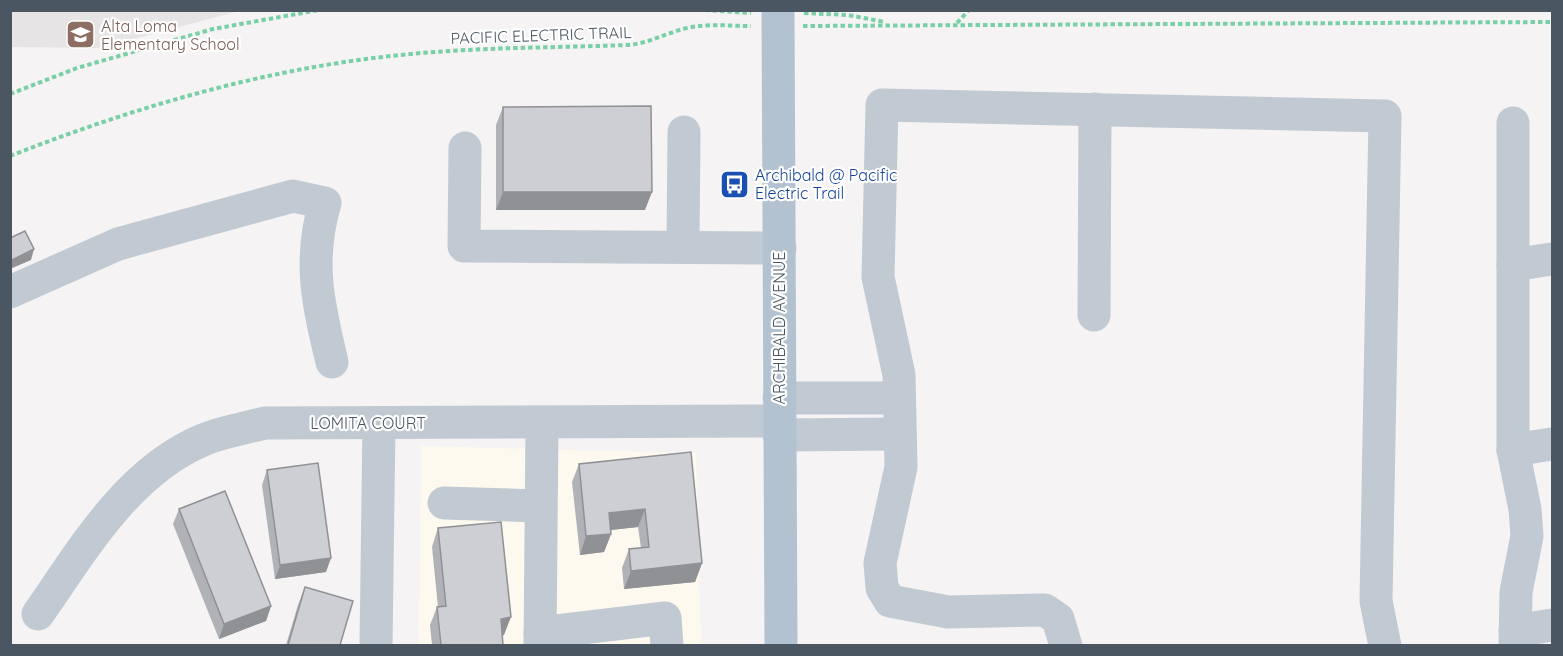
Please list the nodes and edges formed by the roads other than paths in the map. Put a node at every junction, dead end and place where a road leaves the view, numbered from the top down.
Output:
1 (778, 18) edge
2 (1095, 109) junction
3 (1513, 123) dead end
4 (684, 132) dead end
5 (465, 148) dead end
6 (683, 247) junction
7 (780, 248) junction
8 (1552, 259) edge
9 (1513, 266) junction
10 (10, 292) edge
11 (1094, 315) dead end
12 (332, 362) dead end
13 (899, 398) junction
14 (779, 418) junction
15 (379, 423) junction
16 (542, 423) junction
17 (900, 434) junction
18 (1552, 444) edge
19 (1513, 450) junction
20 (444, 503) dead end
21 (541, 506) junction
22 (38, 614) dead end
23 (1552, 625) edge
24 (1515, 638) edge
25 (540, 639) edge
26 (376, 645) edge
27 (667, 645) edge
28 (781, 645) edge
29 (1066, 645) edge
30 (1385, 645) edge

1 - 7 main road, ARCHIBALD AVENUE
2 - 11 street
2 - 13 street
2 - 30 street
3 - 9 street
4 - 6 street
5 - 6 street
6 - 7 street
7 - 14 main road, ARCHIBALD AVENUE
8 - 9 street
9 - 19 street
10 - 12 street
13 - 14 street
13 - 17 street
14 - 16 street, LOMITA COURT
14 - 17 street
14 - 28 main road, ARCHIBALD AVENUE
15 - 16 street, LOMITA COURT
15 - 22 street, LOMITA COURT
15 - 26 street
16 - 21 street
17 - 29 street
18 - 19 street
19 - 24 street
20 - 21 street
21 - 25 street
23 - 24 street
25 - 27 street

